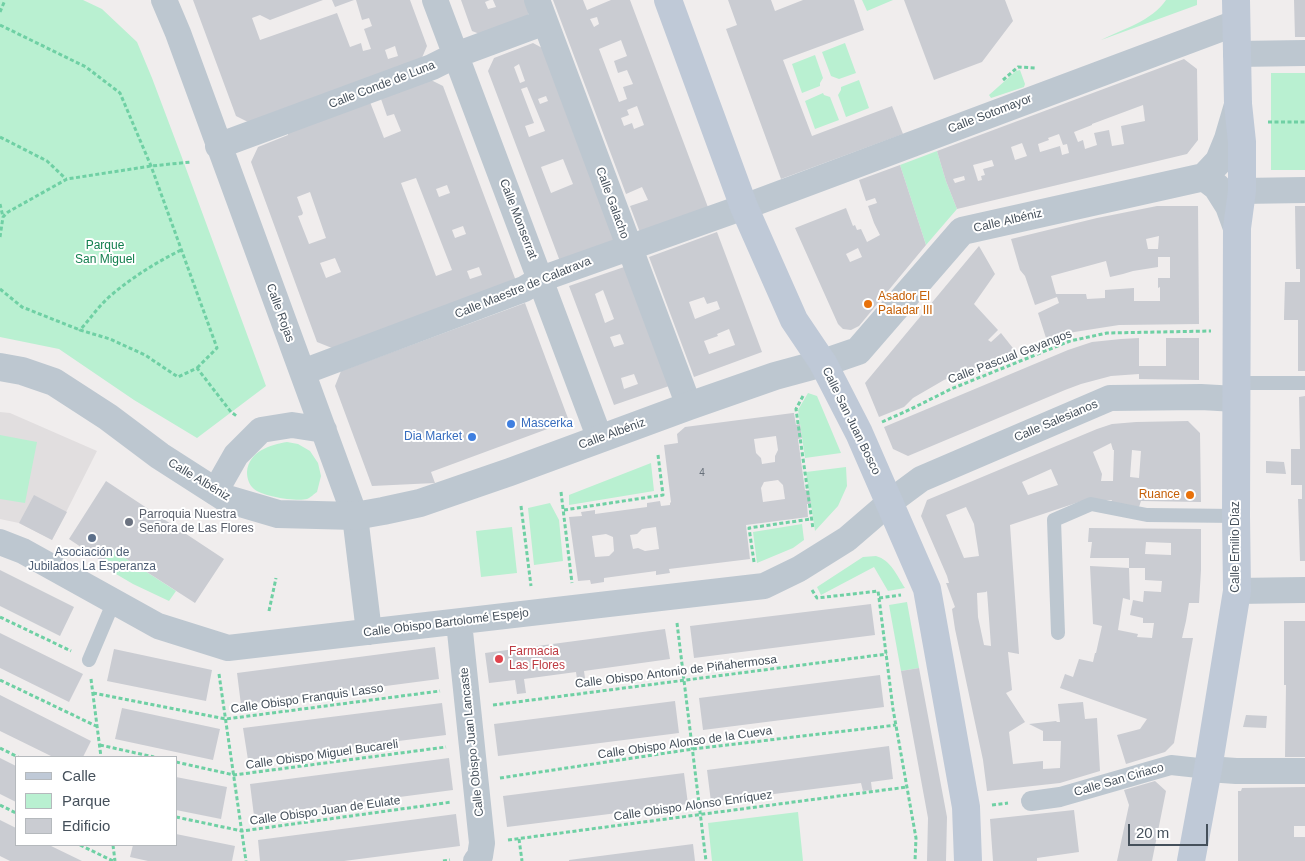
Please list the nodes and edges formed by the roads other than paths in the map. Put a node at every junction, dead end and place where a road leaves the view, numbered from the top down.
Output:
1 (164, 0) edge
2 (435, 0) edge
3 (668, 0) edge
4 (541, 11) edge
5 (1236, 11) edge
6 (1305, 53) edge
7 (1236, 54) junction
8 (456, 55) junction
9 (1238, 104) junction
10 (218, 146) junction
11 (1204, 177) junction
12 (1305, 190) edge
13 (1242, 191) junction
14 (744, 207) junction
15 (1237, 228) junction
16 (629, 247) junction
17 (541, 279) junction
18 (823, 363) junction
19 (0, 367) edge
20 (303, 372) junction
21 (1305, 383) edge
22 (1236, 391) junction
23 (689, 406) junction
24 (324, 430) junction
25 (600, 439) junction
26 (215, 492) junction
27 (890, 502) junction
28 (354, 516) junction
29 (1236, 516) junction
30 (0, 542) edge
31 (1305, 590) edge
32 (1237, 591) junction
33 (114, 601) junction
34 (459, 622) junction
35 (369, 632) junction
36 (1058, 633) dead end
37 (89, 660) road end
38 (1208, 769) junction
39 (1305, 771) edge
40 (1031, 801) dead end
41 (479, 852) edge
42 (968, 861) edge
43 (1191, 861) edge

1 - 10 street, Calle Rojas
2 - 8 street, Calle Monserrat
3 - 14 main road, Calle San Juan Bosco
4 - 8 street, Calle Conde de Luna
4 - 16 street, Calle Galacho
5 - 7 main road, Calle Emilio Díaz
5 - 14 street, Calle Sotomayor
6 - 7 street
7 - 9 main road, Calle Emilio Díaz
8 - 10 street, Calle Conde de Luna
8 - 17 street, Calle Monserrat
9 - 11 street, Calle Emilio Díaz
9 - 13 main road, Calle Emilio Díaz
10 - 20 street, Calle Rojas
11 - 15 street, Calle Emilio Díaz
11 - 18 street, Calle Albéniz
12 - 13 street
13 - 15 main road, Calle Emilio Díaz
14 - 16 street, Calle Maestre de Calatrava
14 - 18 main road, Calle San Juan Bosco
15 - 22 main road, Calle Emilio Díaz
16 - 17 street, Calle Maestre de Calatrava
16 - 23 street, Calle Galacho
17 - 20 street, Calle Maestre de Calatrava
17 - 25 street, Calle Monserrat
18 - 23 street, Calle Albéniz
18 - 27 main road, Calle San Juan Bosco
19 - 26 street, Calle Albéniz
20 - 24 street, Calle Rojas
21 - 22 lane
22 - 27 street, Calle Salesianos
22 - 29 main road, Calle Emilio Díaz
23 - 25 street, Calle Albéniz
24 - 26 street
24 - 28 street, Calle Rojas
25 - 28 street, Calle Albéniz
26 - 28 street, Calle Albéniz
27 - 34 street, Calle Obispo Bartolomé Espejo
27 - 42 main road, Calle San Juan Bosco
28 - 35 street, Calle Rojas
29 - 32 main road, Calle Emilio Díaz
29 - 36 lane
30 - 33 street, Calle Obispo Bartolomé Espejo
31 - 32 street
32 - 38 main road, Calle Emilio Díaz
33 - 35 street, Calle Obispo Bartolomé Espejo
33 - 37 lane
34 - 35 street, Calle Obispo Bartolomé Espejo
34 - 41 street, Calle Obispo Juan Lancaste
38 - 39 street
38 - 40 street, Calle San Ciriaco
38 - 43 main road, Calle Emilio Díaz

